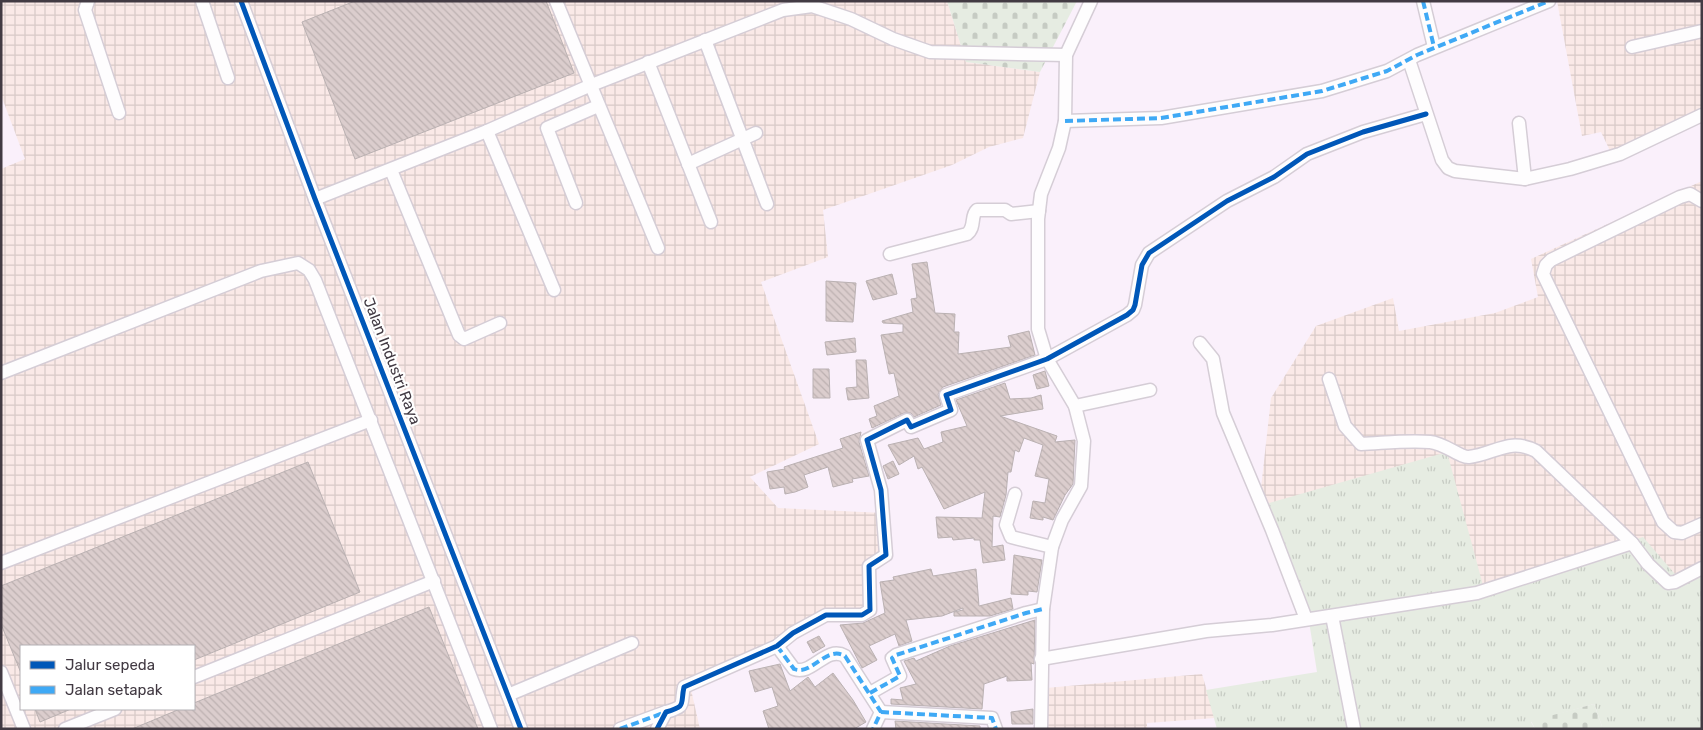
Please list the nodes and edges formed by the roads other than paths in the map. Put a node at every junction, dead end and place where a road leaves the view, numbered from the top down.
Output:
1 (88, 1) edge
2 (202, 1) edge
3 (241, 1) edge
4 (556, 1) edge
5 (1091, 1) edge
6 (1423, 1) edge
7 (1549, 1) edge
8 (811, 4) edge
9 (1702, 31) edge
10 (705, 40) junction
11 (1632, 47) dead end
12 (1434, 48) junction
13 (1066, 55) junction
14 (1409, 60) junction
15 (648, 62) junction
16 (228, 78) dead end
17 (589, 86) junction
18 (598, 106) junction
19 (541, 109) junction
20 (120, 112) dead end
21 (1426, 114) junction
22 (1702, 116) edge
23 (1066, 121) junction
24 (1519, 123) dead end
25 (548, 128) junction
26 (487, 131) junction
27 (756, 133) dead end
28 (741, 138) junction
29 (688, 164) junction
30 (391, 170) junction
31 (1525, 179) junction
32 (315, 199) junction
33 (1702, 201) edge
34 (576, 202) dead end
35 (767, 204) dead end
36 (1039, 211) junction
37 (711, 222) dead end
38 (658, 248) dead end
39 (890, 254) dead end
40 (554, 290) dead end
41 (500, 323) dead end
42 (1200, 343) dead end
43 (1047, 359) junction
44 (1, 373) edge
45 (1329, 379) dead end
46 (1150, 390) dead end
47 (1075, 406) junction
48 (371, 420) junction
49 (1015, 494) dead end
50 (1702, 524) edge
51 (1632, 543) junction
52 (1052, 547) junction
53 (1, 563) edge
54 (1702, 568) edge
55 (434, 581) junction
56 (1043, 609) junction
57 (1332, 616) junction
58 (1306, 619) junction
59 (632, 644) dead end
60 (777, 646) junction
61 (1041, 659) junction
62 (1, 672) edge
63 (195, 677) edge
64 (870, 693) junction
65 (508, 695) junction
66 (112, 710) edge
67 (666, 712) junction
68 (881, 712) junction
69 (24, 729) edge
70 (65, 729) edge
71 (492, 729) edge
72 (521, 729) edge
73 (620, 729) edge
74 (657, 729) edge
75 (873, 729) edge
76 (996, 729) edge
77 (1042, 729) edge
78 (1354, 729) edge

1 - 20 street
2 - 16 street
3 - 32 street, Jalan Industri Raya
4 - 17 street
5 - 13 street
6 - 12 street
7 - 12 street
8 - 10 street
8 - 13 street
9 - 11 street
10 - 15 street
10 - 28 street
12 - 14 street
13 - 23 street
14 - 21 street
14 - 23 street
15 - 17 street
15 - 29 street
17 - 18 street
17 - 19 street
18 - 25 street
18 - 38 street
19 - 25 street
19 - 26 street
21 - 31 street
21 - 43 street
22 - 31 street
23 - 36 street
24 - 31 street
25 - 34 street
26 - 30 street
26 - 40 street
27 - 28 street
28 - 29 street
28 - 35 street
29 - 37 street
30 - 32 street
30 - 41 street
32 - 65 street, Jalan Industri Raya
33 - 50 street
36 - 39 street
36 - 43 street
42 - 58 street
43 - 47 street
43 - 60 street
44 - 48 street
45 - 51 street
46 - 47 street
47 - 52 street
48 - 53 street
48 - 55 street
49 - 52 street
51 - 54 street
51 - 57 street
52 - 56 street
55 - 63 street
55 - 71 street
56 - 61 street
56 - 64 street
57 - 58 street
57 - 78 street
58 - 61 street
59 - 65 street
60 - 64 street
60 - 67 street
61 - 77 street
62 - 69 street
64 - 68 street
65 - 72 street, Jalan Industri Raya
66 - 70 street
67 - 73 street
67 - 74 street
68 - 75 street
68 - 76 street

